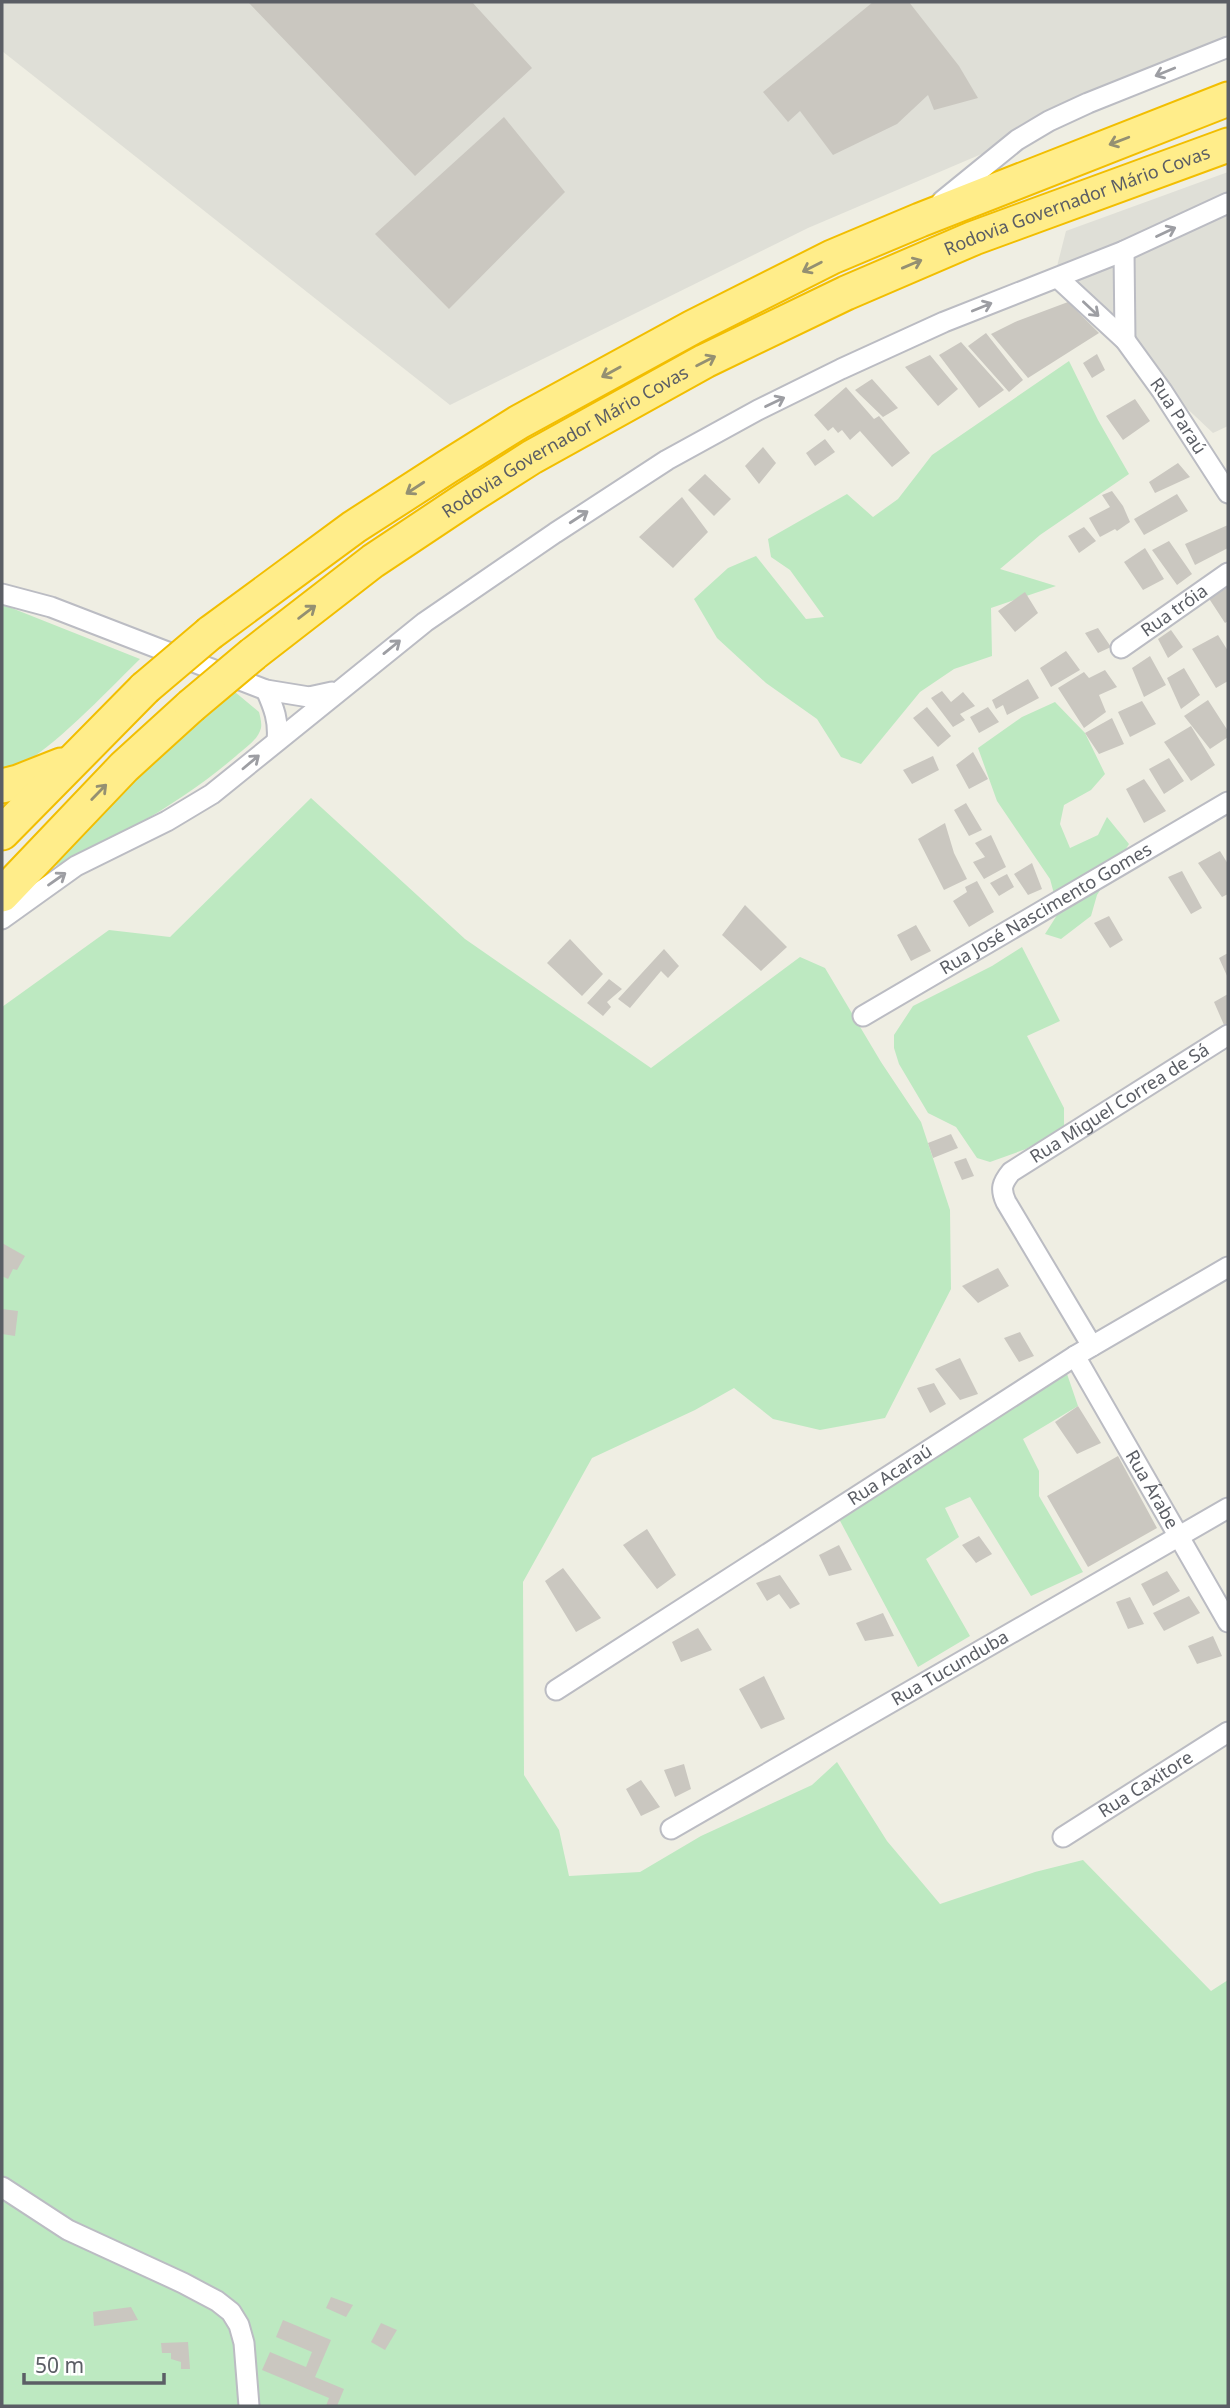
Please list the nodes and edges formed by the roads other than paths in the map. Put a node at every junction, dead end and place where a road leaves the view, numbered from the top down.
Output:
1 (1228, 47) edge
2 (1228, 99) edge
3 (1228, 145) edge
4 (1228, 203) edge
5 (920, 220) junction
6 (1124, 251) junction
7 (1058, 278) junction
8 (1125, 340) junction
9 (1228, 493) edge
10 (1228, 573) edge
11 (2, 594) edge
12 (1121, 648) dead end
13 (266, 690) junction
14 (340, 690) junction
15 (277, 741) junction
16 (70, 761) junction
17 (2, 786) edge
18 (1228, 802) edge
19 (2, 833) edge
20 (2, 895) edge
21 (2, 919) edge
22 (863, 1016) dead end
23 (1228, 1035) edge
24 (1011, 1172) joint
25 (1228, 1267) edge
26 (1084, 1351) junction
27 (1228, 1508) edge
28 (1179, 1536) junction
29 (1228, 1622) edge
30 (556, 1690) dead end
31 (1228, 1732) edge
32 (671, 1829) dead end
33 (1063, 1837) dead end
34 (2, 2187) edge
35 (249, 2406) edge

1 -> 5 street
2 -> 5 highway, Rodovia Governador Mário Covas
20 -> 3 highway, Rodovia Governador Mário Covas, bridge
6 -> 4 street
5 -> 16 highway, Rodovia Governador Mário Covas, bridge
6 - 7 street
6 - 8 street
7 -> 8 street, Rua Paraú
14 -> 7 street
8 - 9 street, Rua Paraú
10 - 12 street, Rua tróia
11 - 13 street
13 - 14 street
13 - 15 street
14 - 15 street
21 -> 15 street
16 - 17 highway
16 - 19 highway, Rodovia Governador Mário Covas
18 - 22 street, Rua José Nascimento Gomes
23 - 24 street, Rua Miguel Correa de Sá
24 - 26 street, Rua Árabe
25 - 26 street, Rua Acaraú
26 - 28 street, Rua Árabe
26 - 30 street, Rua Acaraú
27 - 28 street, Rua Tucunduba
28 - 29 street, Rua Árabe
28 - 32 street, Rua Tucunduba
31 - 33 street, Rua Caxitore
34 - 35 street

